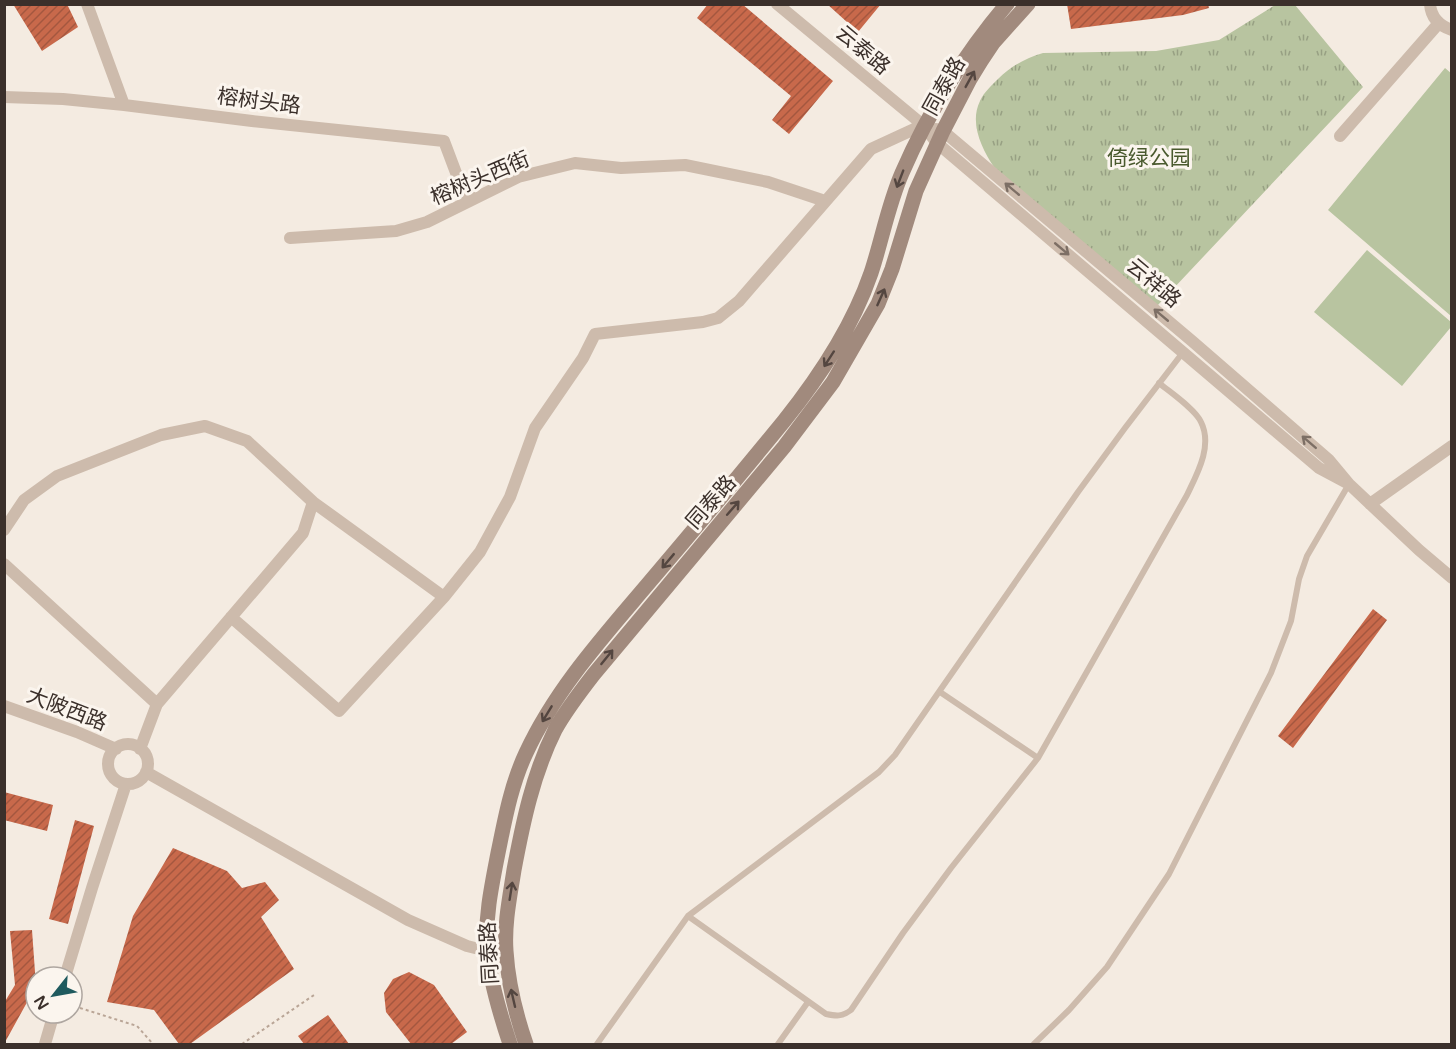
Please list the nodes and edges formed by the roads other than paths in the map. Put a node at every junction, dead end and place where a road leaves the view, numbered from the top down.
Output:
1 (87, 4) edge
2 (777, 4) edge
3 (1007, 4) edge
4 (1028, 4) edge
5 (1430, 4) edge
6 (1439, 23) junction
7 (1452, 30) edge
8 (4, 97) edge
9 (124, 105) junction
10 (923, 125) junction
11 (1340, 136) dead end
12 (940, 137) junction
13 (825, 201) junction
14 (466, 202) junction
15 (290, 238) dead end
16 (1192, 341) junction
17 (1183, 352) junction
18 (1159, 383) junction
19 (1452, 446) edge
20 (1349, 484) junction
21 (313, 502) junction
22 (1370, 504) junction
23 (4, 530) edge
24 (4, 564) edge
25 (1452, 578) edge
26 (444, 597) junction
27 (231, 617) junction
28 (940, 692) junction
29 (157, 704) junction
30 (4, 706) edge
31 (116, 748) junction
32 (140, 749) junction
33 (1038, 758) junction
34 (146, 772) junction
35 (126, 784) junction
36 (688, 916) junction
37 (506, 949) junction
38 (487, 951) junction
39 (69, 965) edge
40 (808, 1002) junction
41 (51, 1025) edge
42 (45, 1044) edge
43 (510, 1044) edge
44 (526, 1044) edge
45 (597, 1044) edge
46 (778, 1044) edge
47 (1034, 1044) edge

1 - 9 street
2 - 10 street, 云泰路
3 - 10 main road, 同泰路
12 -> 4 main road, 同泰路
5 - 6 street
6 - 7 street
6 - 11 street
8 - 9 street, 榕树头路
9 - 14 street, 榕树头路
10 - 12 street, 云泰路
10 - 13 street
10 -> 38 main road, 同泰路
16 -> 12 street, 云祥路
12 -> 17 street, 云祥路
37 -> 12 main road, 同泰路
13 - 14 street, 榕树头西街
13 - 26 street
14 - 15 street, 榕树头西街
16 - 17 lane
20 -> 16 street, 云祥路
17 - 18 lane
17 - 20 street, 云祥路
18 - 28 lane
18 - 33 lane
19 - 22 street
20 - 22 street, 云祥路
20 - 47 lane
21 - 23 street
21 - 26 street
21 - 27 street
22 - 25 street, 云祥路
24 - 29 street
26 - 27 street
27 - 29 street
28 - 33 lane
28 - 36 lane
29 - 32 street
30 - 31 street, 大陂西路
31 - 32 street
31 - 35 street
32 - 34 street
33 - 40 lane
34 - 35 street
34 - 38 street
35 - 39 street
36 - 40 lane
36 - 45 lane
37 - 38 street
44 -> 37 main road, 同泰路
38 - 43 main road, 同泰路
40 - 46 lane
41 - 42 street

